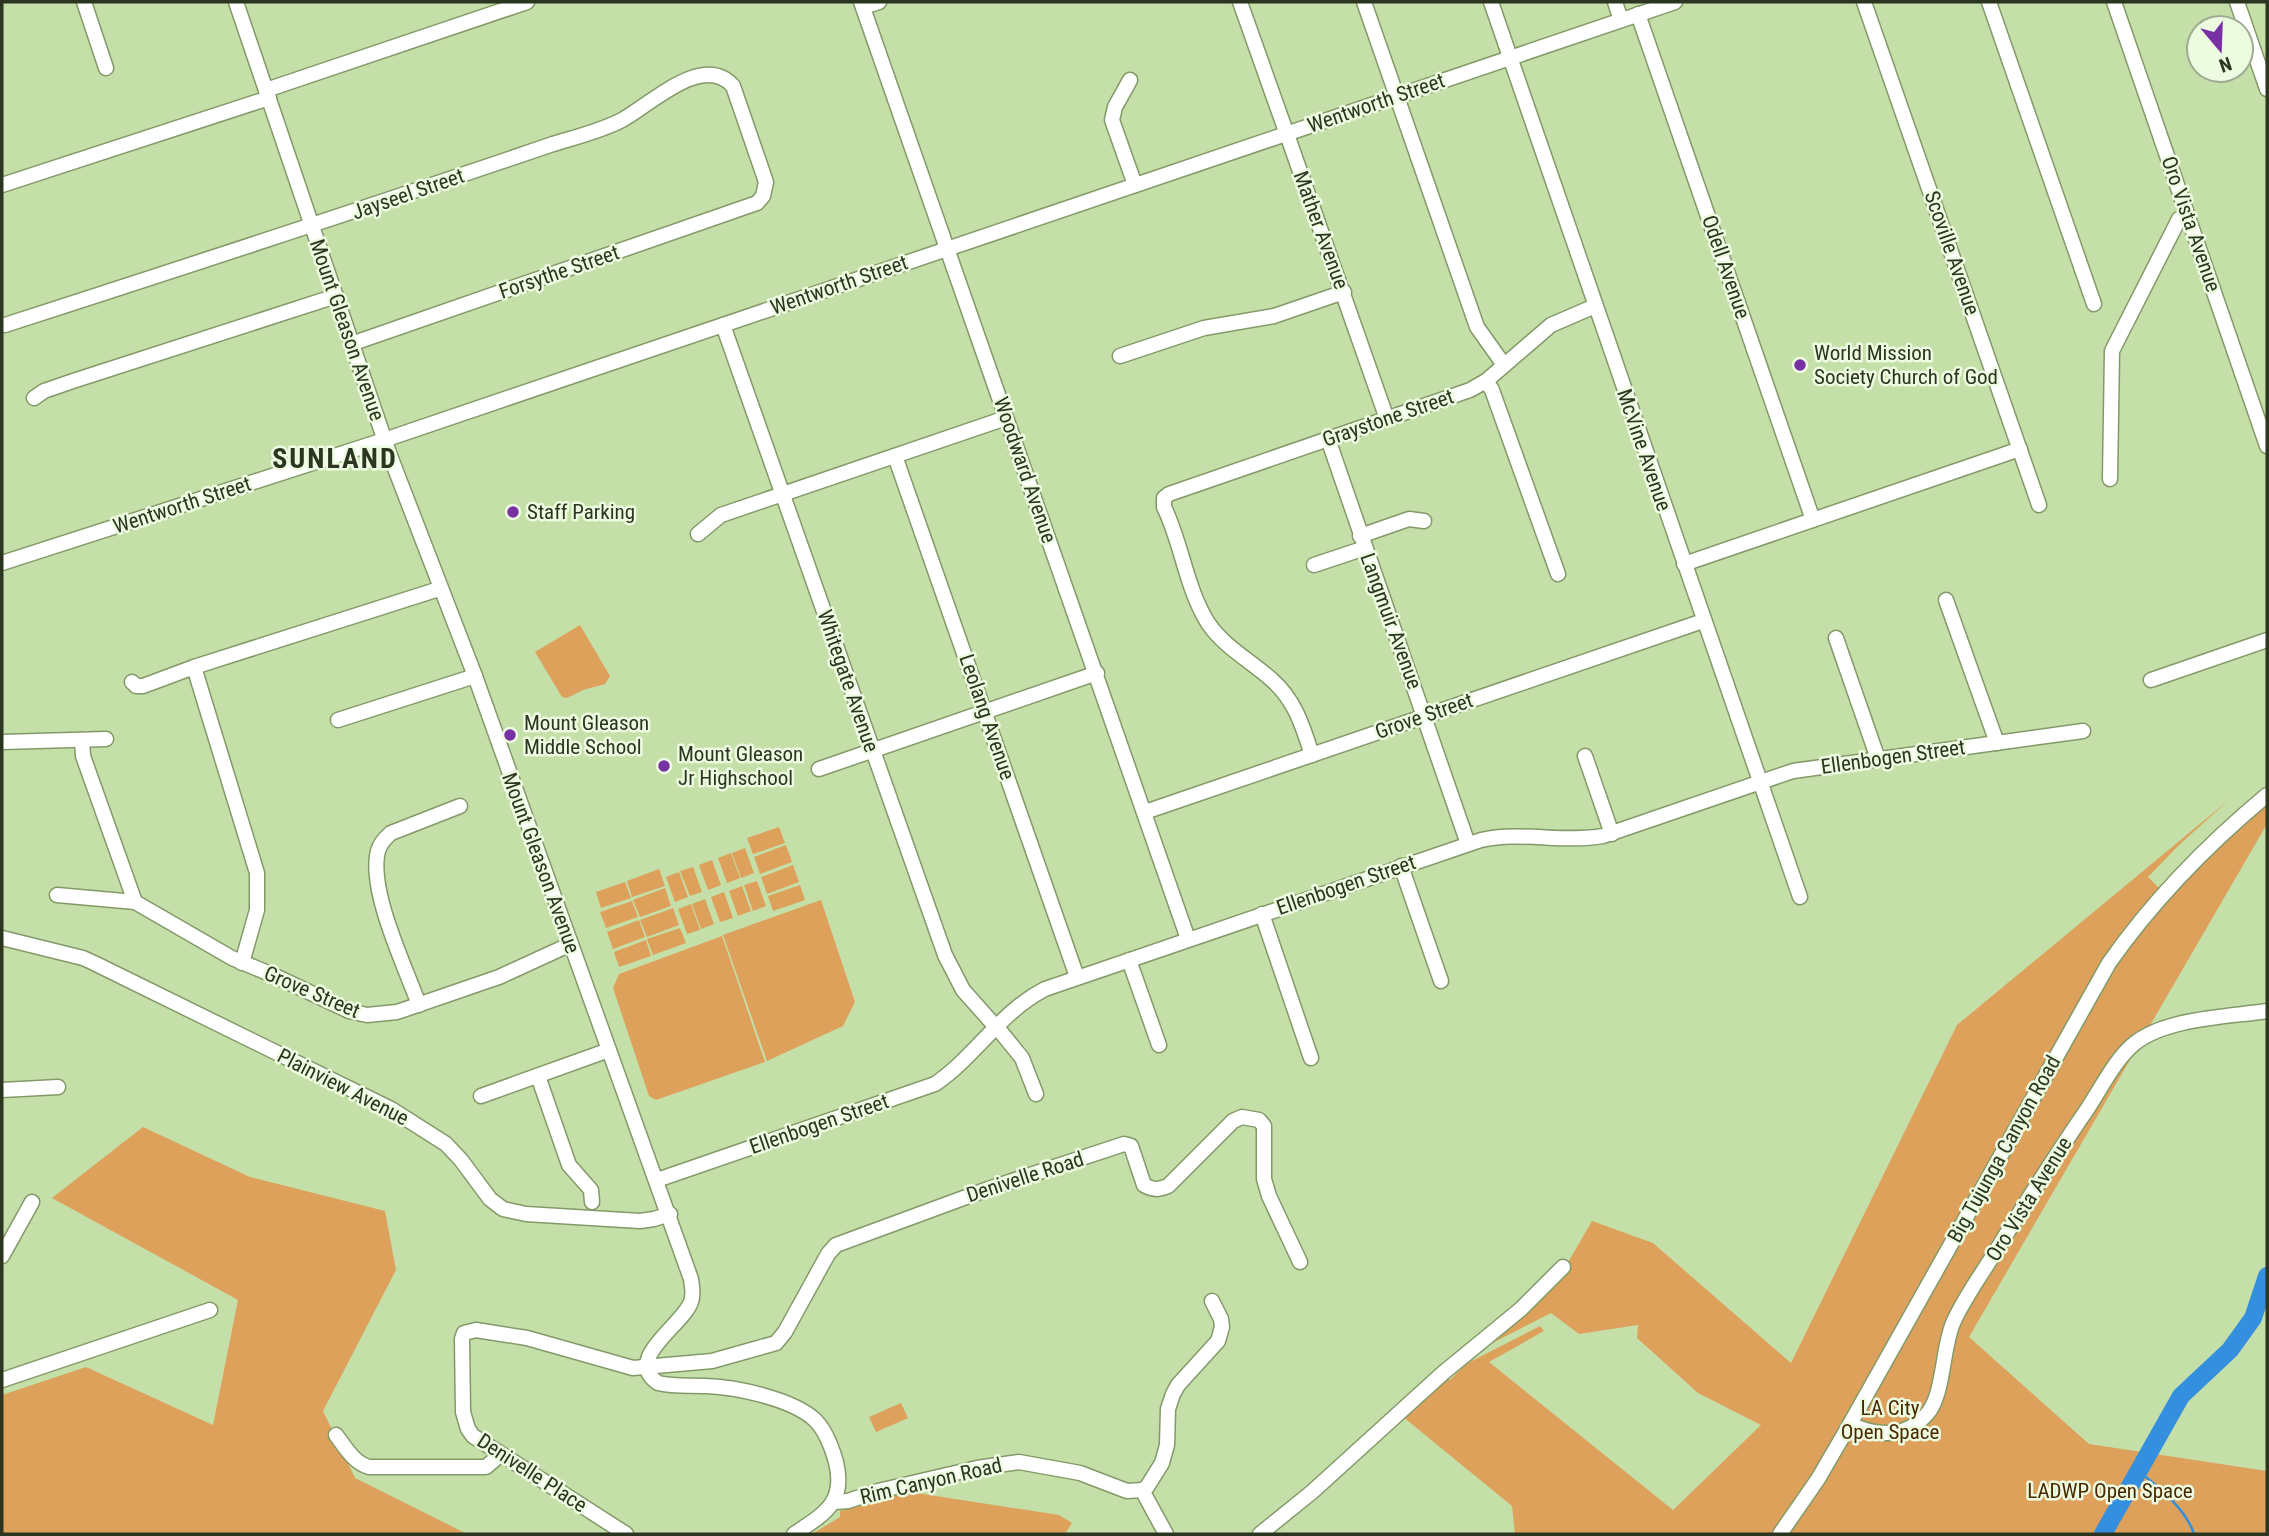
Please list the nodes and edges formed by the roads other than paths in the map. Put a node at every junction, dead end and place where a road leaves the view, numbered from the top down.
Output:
1 (84, 2) edge
2 (236, 2) edge
3 (527, 2) edge
4 (879, 2) edge
5 (1240, 2) edge
6 (1364, 2) edge
7 (1491, 2) edge
8 (1615, 2) edge
9 (1675, 2) edge
10 (1864, 2) edge
11 (1989, 2) edge
12 (2114, 2) edge
13 (2237, 2) edge
14 (862, 4) edge
15 (1638, 14) junction
16 (1621, 20) junction
17 (1510, 58) junction
18 (106, 68) dead end
19 (1130, 80) dead end
20 (2267, 89) edge
21 (267, 94) junction
22 (1397, 96) junction
23 (1286, 134) junction
24 (2, 185) edge
25 (1135, 185) junction
26 (763, 196) joint
27 (2188, 216) junction
28 (312, 226) junction
29 (947, 249) junction
30 (1344, 292) junction
31 (336, 296) junction
32 (2094, 304) dead end
33 (1595, 306) junction
34 (5, 325) dead end
35 (723, 325) junction
36 (351, 344) junction
37 (1120, 356) dead end
38 (1504, 365) junction
39 (1486, 381) junction
40 (34, 398) dead end
41 (1006, 418) junction
42 (1387, 419) junction
43 (2263, 420) edge
44 (1328, 439) junction
45 (384, 440) junction
46 (2267, 446) edge
47 (2020, 449) junction
48 (895, 456) junction
49 (2110, 479) dead end
50 (783, 494) junction
51 (2039, 505) dead end
52 (1813, 520) junction
53 (1423, 521) dead end
54 (698, 534) dead end
55 (1363, 542) junction
56 (2, 563) edge
57 (1684, 564) junction
58 (1314, 565) dead end
59 (1558, 574) dead end
60 (439, 589) junction
61 (1946, 600) dead end
62 (1703, 621) junction
63 (1836, 638) dead end
64 (2267, 640) edge
65 (194, 667) junction
66 (1097, 673) junction
67 (475, 676) junction
68 (2151, 680) dead end
69 (132, 682) dead end
70 (985, 712) junction
71 (1425, 716) junction
72 (338, 720) dead end
73 (2083, 731) dead end
74 (106, 739) dead end
75 (82, 740) junction
76 (2, 742) edge
77 (1997, 743) junction
78 (872, 751) junction
79 (1312, 755) junction
80 (1585, 756) dead end
81 (1878, 760) junction
82 (819, 769) dead end
83 (1760, 782) junction
84 (2267, 795) edge
85 (460, 806) dead end
86 (1145, 812) junction
87 (1612, 834) junction
88 (1468, 844) junction
89 (1401, 866) junction
90 (57, 895) dead end
91 (1800, 897) dead end
92 (135, 902) junction
93 (1262, 914) junction
94 (2, 939) edge
95 (1188, 939) junction
96 (571, 944) junction
97 (1129, 960) junction
98 (242, 963) junction
99 (1077, 977) junction
100 (1441, 981) dead end
101 (419, 1005) junction
102 (2267, 1011) edge
103 (995, 1026) junction
104 (1159, 1045) dead end
105 (609, 1050) junction
106 (1311, 1058) dead end
107 (538, 1076) junction
108 (58, 1087) dead end
109 (2, 1090) edge
110 (1036, 1094) dead end
111 (481, 1096) dead end
112 (657, 1180) junction
113 (32, 1202) dead end
114 (592, 1202) dead end
115 (670, 1214) junction
116 (2, 1256) edge
117 (1300, 1262) dead end
118 (1563, 1267) dead end
119 (1212, 1301) dead end
120 (209, 1310) dead end
121 (646, 1368) junction
122 (2, 1380) edge
123 (1850, 1424) junction
124 (336, 1435) dead end
125 (501, 1454) junction
126 (1142, 1490) junction
127 (835, 1502) junction
128 (626, 1534) edge
129 (794, 1534) edge
130 (1166, 1534) edge
131 (1260, 1534) edge
132 (1780, 1534) edge

1 - 18 street
2 - 21 street, Mount Gleason Avenue
3 - 21 street
4 - 14 street
5 - 23 street, Mather Avenue
6 - 22 street
7 - 17 street, McVine Avenue
8 - 16 street
9 - 15 street, Wentworth Street
10 - 47 street, Scoville Avenue
11 - 32 street
12 - 27 street, Oro Vista Avenue
13 - 20 street
14 - 29 street, Woodward Avenue
15 - 16 street, Wentworth Street
15 - 52 street, Odell Avenue
16 - 17 street, Wentworth Street
17 - 22 street, Wentworth Street
17 - 33 street, McVine Avenue
19 - 25 street
21 - 24 street
21 - 28 street, Mount Gleason Avenue
22 - 23 street, Wentworth Street
22 - 38 street
23 - 25 street, Wentworth Street
23 - 30 street, Mather Avenue
25 - 29 street, Wentworth Street
26 - 28 street, Jayseel Street
26 - 36 street, Forsythe Street
27 - 43 street, Oro Vista Avenue
27 - 49 street
28 - 31 street, Mount Gleason Avenue
28 - 34 street, Jayseel Street
29 - 35 street, Wentworth Street
29 - 41 street, Woodward Avenue
30 - 37 street
30 - 42 street, Mather Avenue
31 - 36 street, Mount Gleason Avenue
31 - 40 street
33 - 38 street, Graystone Street
33 - 57 street, McVine Avenue
35 - 45 street, Wentworth Street
35 - 50 street, Whitegate Avenue
36 - 45 street, Mount Gleason Avenue
38 - 39 street, Graystone Street
39 - 42 street, Graystone Street
39 - 59 street
41 - 48 street
41 - 66 street, Woodward Avenue
42 - 44 street, Graystone Street
43 - 46 street, Oro Vista Avenue
44 - 55 street, Langmuir Avenue
44 - 79 street, Graystone Street
45 - 56 street, Wentworth Street
45 - 60 street, Mount Gleason Avenue
47 - 51 street, Scoville Avenue
47 - 52 street
48 - 50 street
48 - 70 street, Leolang Avenue
50 - 54 street
50 - 78 street, Whitegate Avenue
52 - 57 street
53 - 55 street
55 - 58 street
55 - 71 street, Langmuir Avenue
57 - 62 street, McVine Avenue
60 - 65 street
60 - 67 street, Mount Gleason Avenue
61 - 77 street
62 - 71 street, Grove Street
62 - 83 street, McVine Avenue
63 - 81 street
64 - 68 street
65 - 69 street
65 - 98 street
66 - 70 street
66 - 86 street, Woodward Avenue
67 - 72 street
67 - 96 street, Mount Gleason Avenue
70 - 78 street
70 - 99 street, Leolang Avenue
71 - 79 street, Grove Street
71 - 88 street, Langmuir Avenue
73 - 77 street, Ellenbogen Street
74 - 75 street
75 - 76 street
75 - 92 street
77 - 81 street, Ellenbogen Street
78 - 82 street
78 - 103 street, Whitegate Avenue
79 - 86 street, Grove Street
80 - 87 street
81 - 83 street, Ellenbogen Street
83 - 87 street, Ellenbogen Street
83 - 91 street, McVine Avenue
84 - 123 street, Big Tujunga Canyon Road
85 - 101 street
86 - 95 street, Woodward Avenue
87 - 88 street, Ellenbogen Street
88 - 89 street, Ellenbogen Street
89 - 93 street, Ellenbogen Street
89 - 100 street
90 - 92 street, Grove Street
92 - 98 street, Grove Street
93 - 95 street, Ellenbogen Street
93 - 106 street
94 - 115 street, Plainview Avenue
95 - 97 street, Ellenbogen Street
96 - 101 street, Grove Street
96 - 105 street, Mount Gleason Avenue
97 - 99 street, Ellenbogen Street
97 - 104 street
98 - 101 street, Grove Street
99 - 103 street, Ellenbogen Street
102 - 123 street, Oro Vista Avenue
103 - 110 street, Whitegate Avenue
103 - 112 street, Ellenbogen Street
105 - 107 street
105 - 112 street, Mount Gleason Avenue
107 - 111 street
107 - 114 street
108 - 109 street
112 - 115 street, Mount Gleason Avenue
113 - 116 street
115 - 121 street, Mount Gleason Avenue
117 - 121 street, Denivelle Road
118 - 131 street
119 - 126 street
120 - 122 street
121 - 125 street, Denivelle Place
121 - 127 street
123 - 132 street, Big Tujunga Canyon Road
124 - 125 street
125 - 128 street, Denivelle Place
126 - 127 street, Rim Canyon Road
126 - 130 street
127 - 129 street

